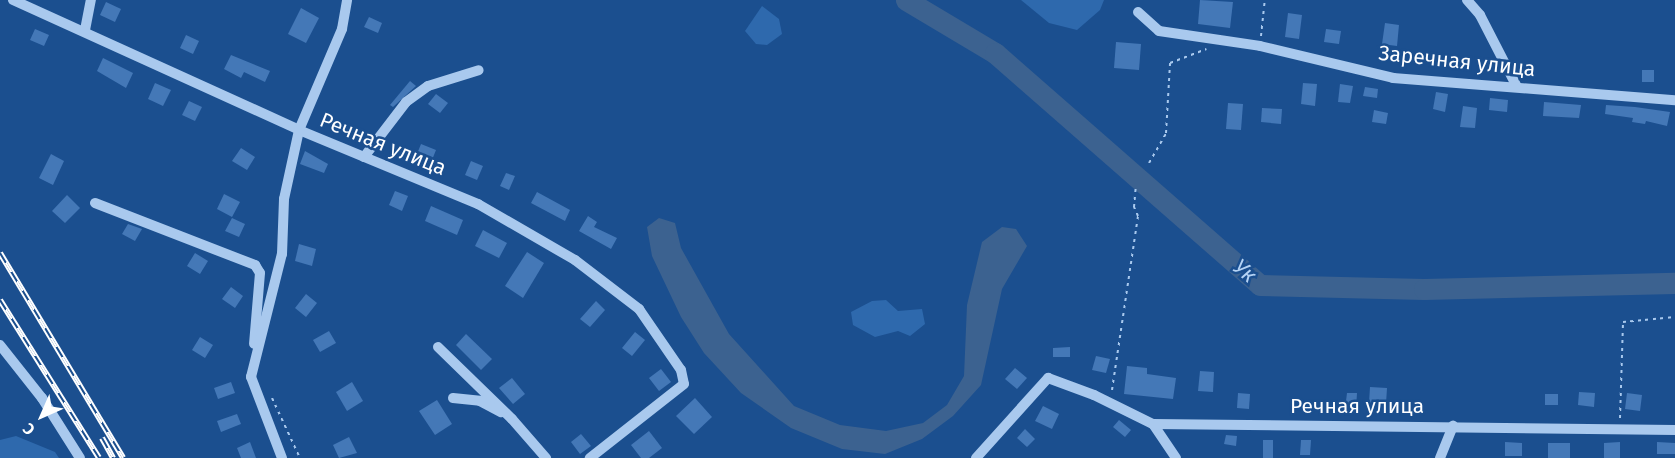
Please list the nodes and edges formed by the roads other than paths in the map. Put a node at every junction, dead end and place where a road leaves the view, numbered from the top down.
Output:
1 (13, 0) edge
2 (91, 0) edge
3 (347, 0) edge
4 (1467, 0) edge
5 (1138, 12) dead end
6 (85, 30) junction
7 (479, 70) dead end
8 (1517, 87) junction
9 (1675, 100) edge
10 (299, 130) junction
11 (364, 157) junction
12 (95, 203) dead end
13 (0, 345) edge
14 (438, 347) dead end
15 (251, 377) junction
16 (453, 398) dead end
17 (512, 418) junction
18 (1153, 424) junction
19 (1453, 426) junction
20 (1675, 430) edge
21 (80, 458) edge
22 (282, 458) edge
23 (546, 458) edge
24 (590, 458) edge
25 (976, 458) edge
26 (1176, 458) edge
27 (1440, 458) edge

1 - 6 street, Речная улица
2 - 6 street
3 - 10 street
4 - 8 street
5 - 8 street, Заречная улица
6 - 10 street, Речная улица
7 - 11 street
8 - 9 street, Заречная улица
10 - 11 street, Речная улица
10 - 15 street
11 - 24 street, Речная улица
12 - 15 street
13 - 21 street
14 - 17 street
15 - 22 street
16 - 17 street
17 - 23 street
18 - 19 street, Речная улица
18 - 25 street, Речная улица
18 - 26 street
19 - 20 street, Речная улица
19 - 27 street

